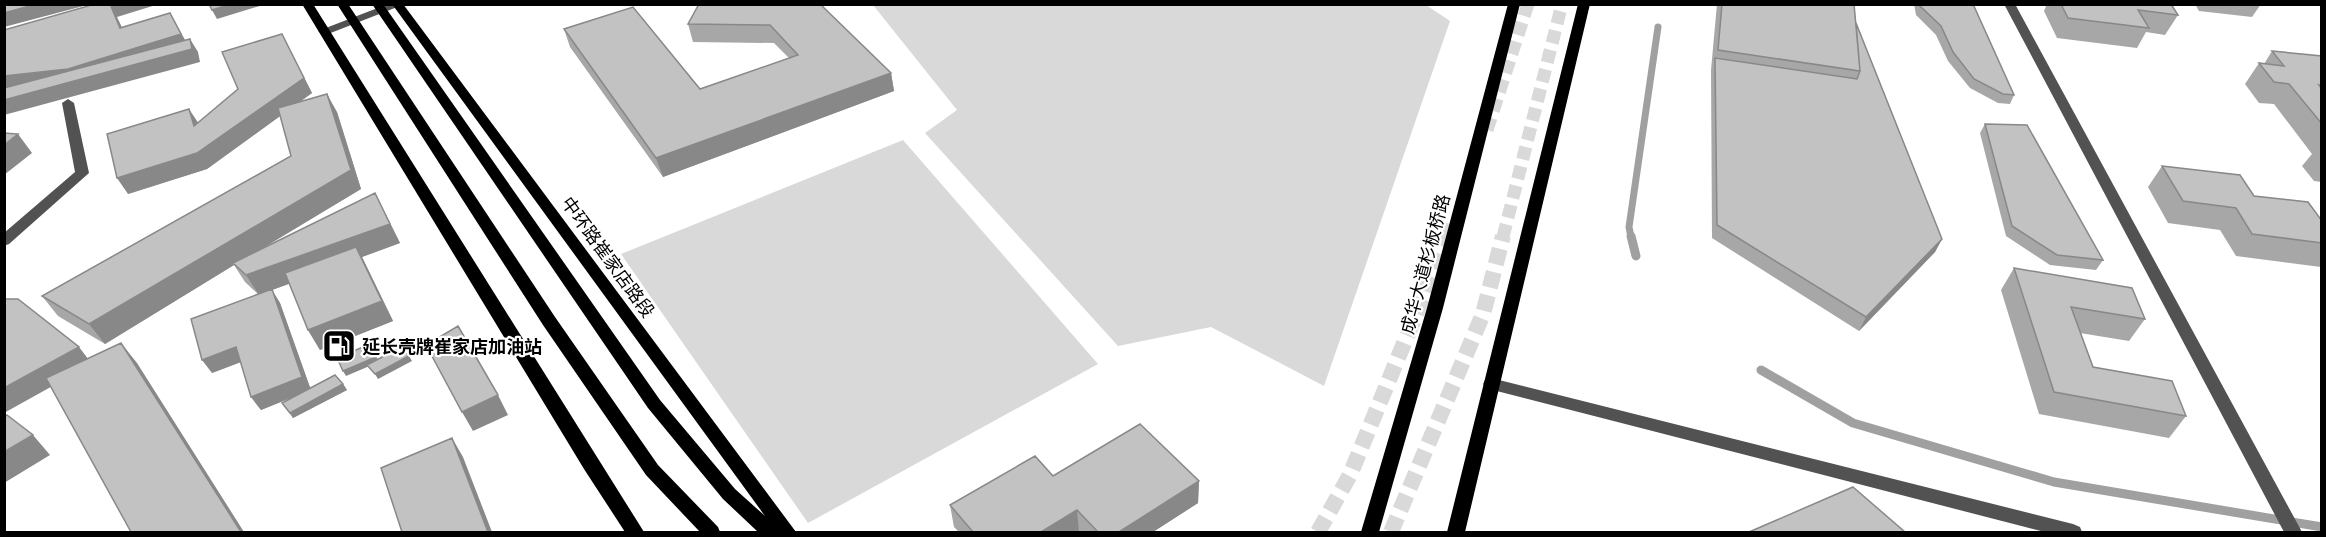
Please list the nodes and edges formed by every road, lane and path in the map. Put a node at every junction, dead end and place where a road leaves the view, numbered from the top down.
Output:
1 (307, 4) edge
2 (342, 4) edge
3 (377, 4) edge
4 (1514, 4) edge
5 (1584, 4) edge
6 (2009, 4) edge
7 (398, 5) edge
8 (324, 31) junction
9 (68, 103) dead end
10 (4, 241) edge
11 (1491, 384) junction
12 (635, 532) edge
13 (711, 532) edge
14 (770, 532) edge
15 (787, 532) edge
16 (1370, 532) edge
17 (1456, 532) edge
18 (2073, 532) edge
19 (2293, 532) edge

1 - 8 main road
2 - 13 main road
3 - 14 main road
4 - 16 main road, 成华大道杉板桥路
5 - 11 main road
6 - 19 street
7 - 8 street
7 - 15 main road, 中环路崔家店路段
8 - 12 main road
9 - 10 street
11 - 17 main road
11 - 18 street

